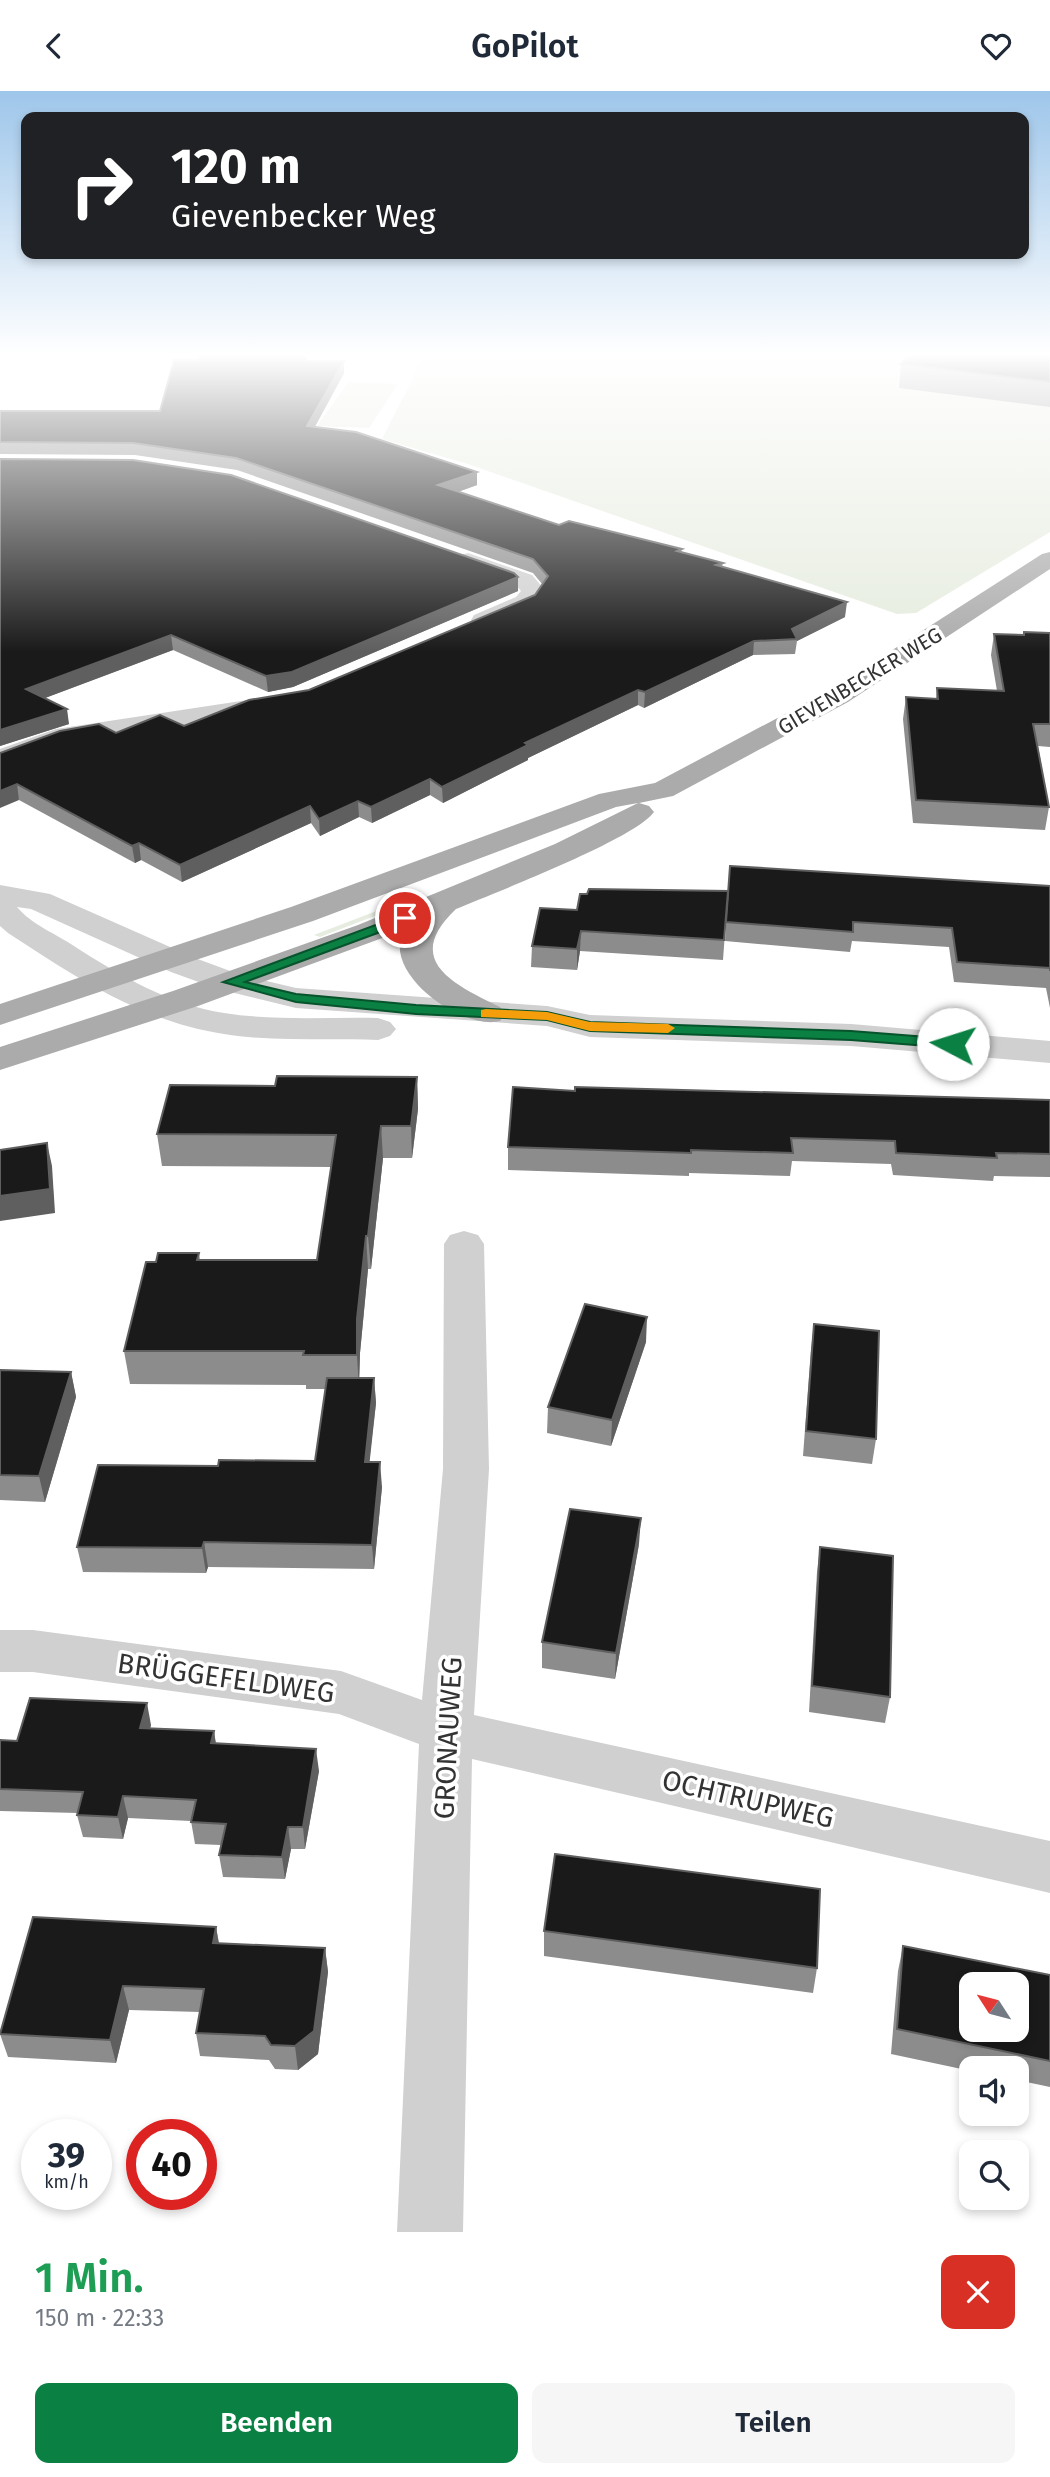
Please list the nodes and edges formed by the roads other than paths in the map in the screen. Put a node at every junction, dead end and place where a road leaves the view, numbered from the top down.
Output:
1 (450, 554) edge
2 (1050, 559) edge
3 (454, 632) edge
4 (289, 700) edge
5 (0, 759) edge
6 (663, 790) junction
7 (0, 894) edge
8 (447, 901) junction
9 (0, 903) edge
10 (170, 959) junction
11 (106, 981) junction
12 (230, 982) junction
13 (159, 1007) junction
14 (488, 1014) junction
15 (0, 1015) edge
16 (590, 1026) junction
17 (1050, 1052) edge
18 (0, 1059) edge
19 (464, 1244) dead end
20 (0, 1651) edge
21 (446, 1731) junction
22 (1050, 1867) edge
23 (430, 2232) edge

1 - 3 street
2 - 6 main road, GIEVENBECKER WEG
4 - 5 street
6 - 8 main road, GIEVENBECKER WEG
6 - 10 main road, GIEVENBECKER WEG
7 - 10 street
8 - 12 main road, GIEVENBECKER WEG
8 - 14 main road
9 - 11 street
10 - 11 main road, GIEVENBECKER WEG
10 - 12 street
11 - 13 street
11 - 15 main road, GIEVENBECKER WEG
12 - 13 main road, GIEVENBECKER WEG
12 - 14 street
13 - 16 street
13 - 18 main road, GIEVENBECKER WEG
14 - 16 street
16 - 17 street
19 - 21 street, GRONAUWEG
20 - 21 street, BRÜGGEFELDWEG
21 - 22 street, OCHTRUPWEG
21 - 23 street, GRONAUWEG

